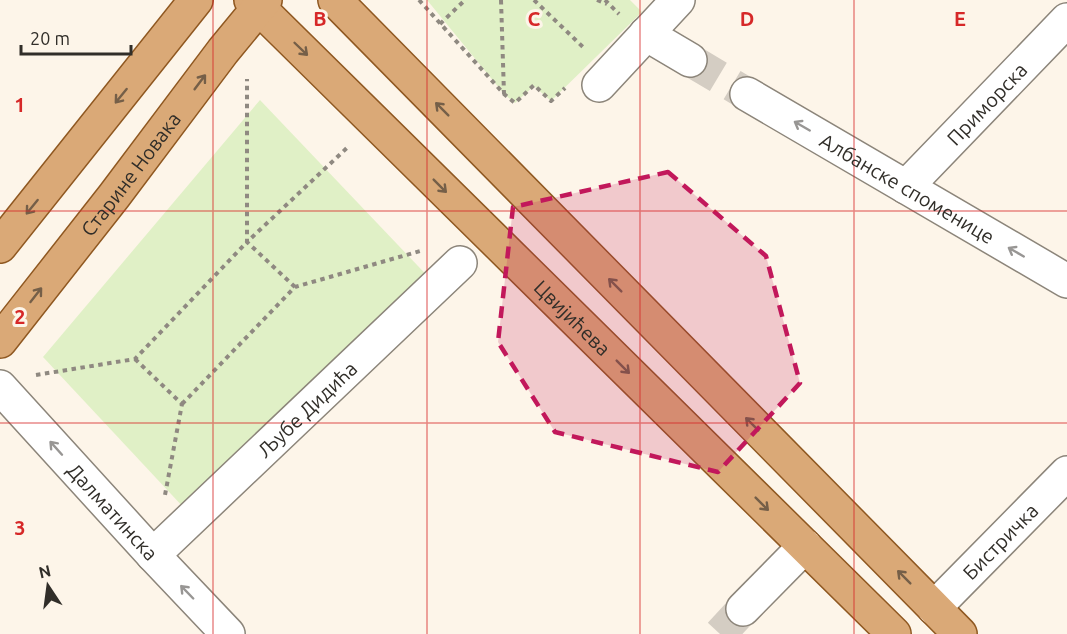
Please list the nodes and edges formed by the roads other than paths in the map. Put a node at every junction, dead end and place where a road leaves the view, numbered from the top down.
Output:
1 (196, 0) edge
2 (335, 0) edge
3 (678, 0) edge
4 (259, 3) edge
5 (1067, 20) edge
6 (646, 34) junction
7 (690, 60) tunnel mouth
8 (599, 85) dead end
9 (747, 94) tunnel mouth
10 (906, 187) junction
11 (0, 246) edge
12 (460, 263) dead end
13 (1067, 281) edge
14 (0, 341) edge
15 (0, 387) edge
16 (1067, 473) edge
17 (805, 546) junction
18 (153, 555) junction
19 (934, 608) junction
20 (743, 609) tunnel mouth
21 (228, 634) edge
22 (894, 634) edge
23 (960, 634) edge

1 -> 11 main road
19 -> 2 main road
3 - 6 street
14 -> 4 main road, Старине Новака
4 -> 17 main road, Цвијићева
5 - 10 street, Приморска
6 - 7 street
6 - 8 street
10 -> 9 street, Албанске споменице
13 -> 10 street, Албанске споменице
12 - 18 street, Љубе Дидића
18 -> 15 street, Далматинска
16 - 19 street, Бистричка
17 - 20 street
17 - 22 main road, Цвијићева
21 -> 18 street, Далматинска
19 - 23 main road

